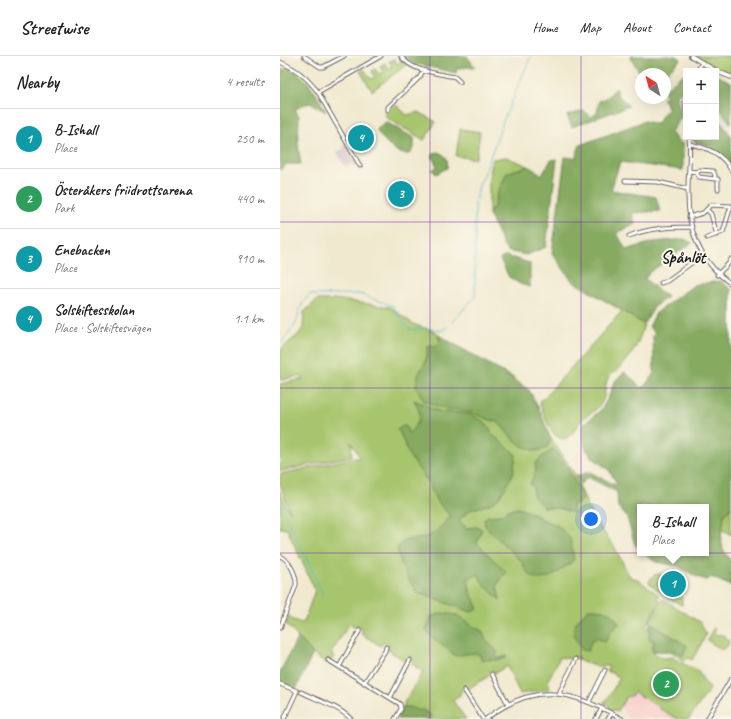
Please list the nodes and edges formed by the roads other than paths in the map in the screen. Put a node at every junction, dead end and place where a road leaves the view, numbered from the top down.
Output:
1 (304, 56) edge
2 (344, 56) edge
3 (381, 56) edge
4 (401, 56) edge
5 (691, 56) edge
6 (280, 62) edge
7 (702, 63) junction
8 (699, 68) edge
9 (424, 70) junction
10 (731, 77) edge
11 (460, 82) dead end
12 (318, 92) junction
13 (388, 110) dead end
14 (689, 140) edge
15 (690, 144) junction
16 (360, 166) dead end
17 (731, 170) edge
18 (689, 171) junction
19 (696, 172) junction
20 (715, 178) junction
21 (625, 182) dead end
22 (688, 189) junction
23 (718, 189) dead end
24 (706, 204) dead end
25 (711, 205) junction
26 (707, 210) junction
27 (689, 217) junction
28 (691, 227) junction
29 (717, 235) junction
30 (629, 236) dead end
31 (707, 238) dead end
32 (702, 255) junction
33 (731, 258) edge
34 (730, 264) edge
35 (718, 275) junction
36 (661, 283) dead end
37 (731, 284) edge
38 (280, 556) edge
39 (280, 628) edge
40 (360, 630) dead end
41 (386, 647) dead end
42 (576, 659) dead end
43 (328, 660) dead end
44 (410, 660) dead end
45 (339, 666) junction
46 (605, 670) dead end
47 (492, 674) dead end
48 (731, 679) edge
49 (364, 683) junction
50 (280, 684) edge
51 (464, 690) dead end
52 (301, 692) dead end
53 (560, 694) junction
54 (390, 698) junction
55 (589, 702) junction
56 (508, 704) junction
57 (602, 708) junction
58 (612, 713) junction
59 (284, 719) edge
60 (351, 719) edge
61 (395, 719) edge
62 (485, 719) edge
63 (596, 719) edge
64 (608, 719) edge
65 (622, 719) edge
66 (707, 719) edge

1 - 2 street
3 - 12 street
4 - 9 street
5 - 7 street
6 - 12 street
7 - 8 street
7 - 10 street
9 - 11 street
9 - 13 street
12 - 16 street
14 - 15 street
15 - 17 street
15 - 18 street
18 - 19 street
18 - 22 street
19 - 20 street
19 - 20 street
20 - 23 street
21 - 22 street
22 - 27 street
24 - 25 street
25 - 26 street
25 - 29 street
26 - 27 street
26 - 29 street
27 - 28 street
28 - 30 street
28 - 32 street
29 - 31 street
32 - 35 street
32 - 36 street
33 - 34 street
34 - 35 street
35 - 37 street
38 - 39 street
40 - 45 street
41 - 49 street
42 - 53 street
43 - 45 street
44 - 54 street
45 - 49 street
46 - 55 street
47 - 56 street
48 - 66 street
49 - 54 street
50 - 59 street
51 - 62 street
52 - 60 street
53 - 55 street
53 - 56 street
54 - 61 street
55 - 57 street
56 - 62 street
57 - 58 street
57 - 63 street
58 - 64 street
58 - 65 street

